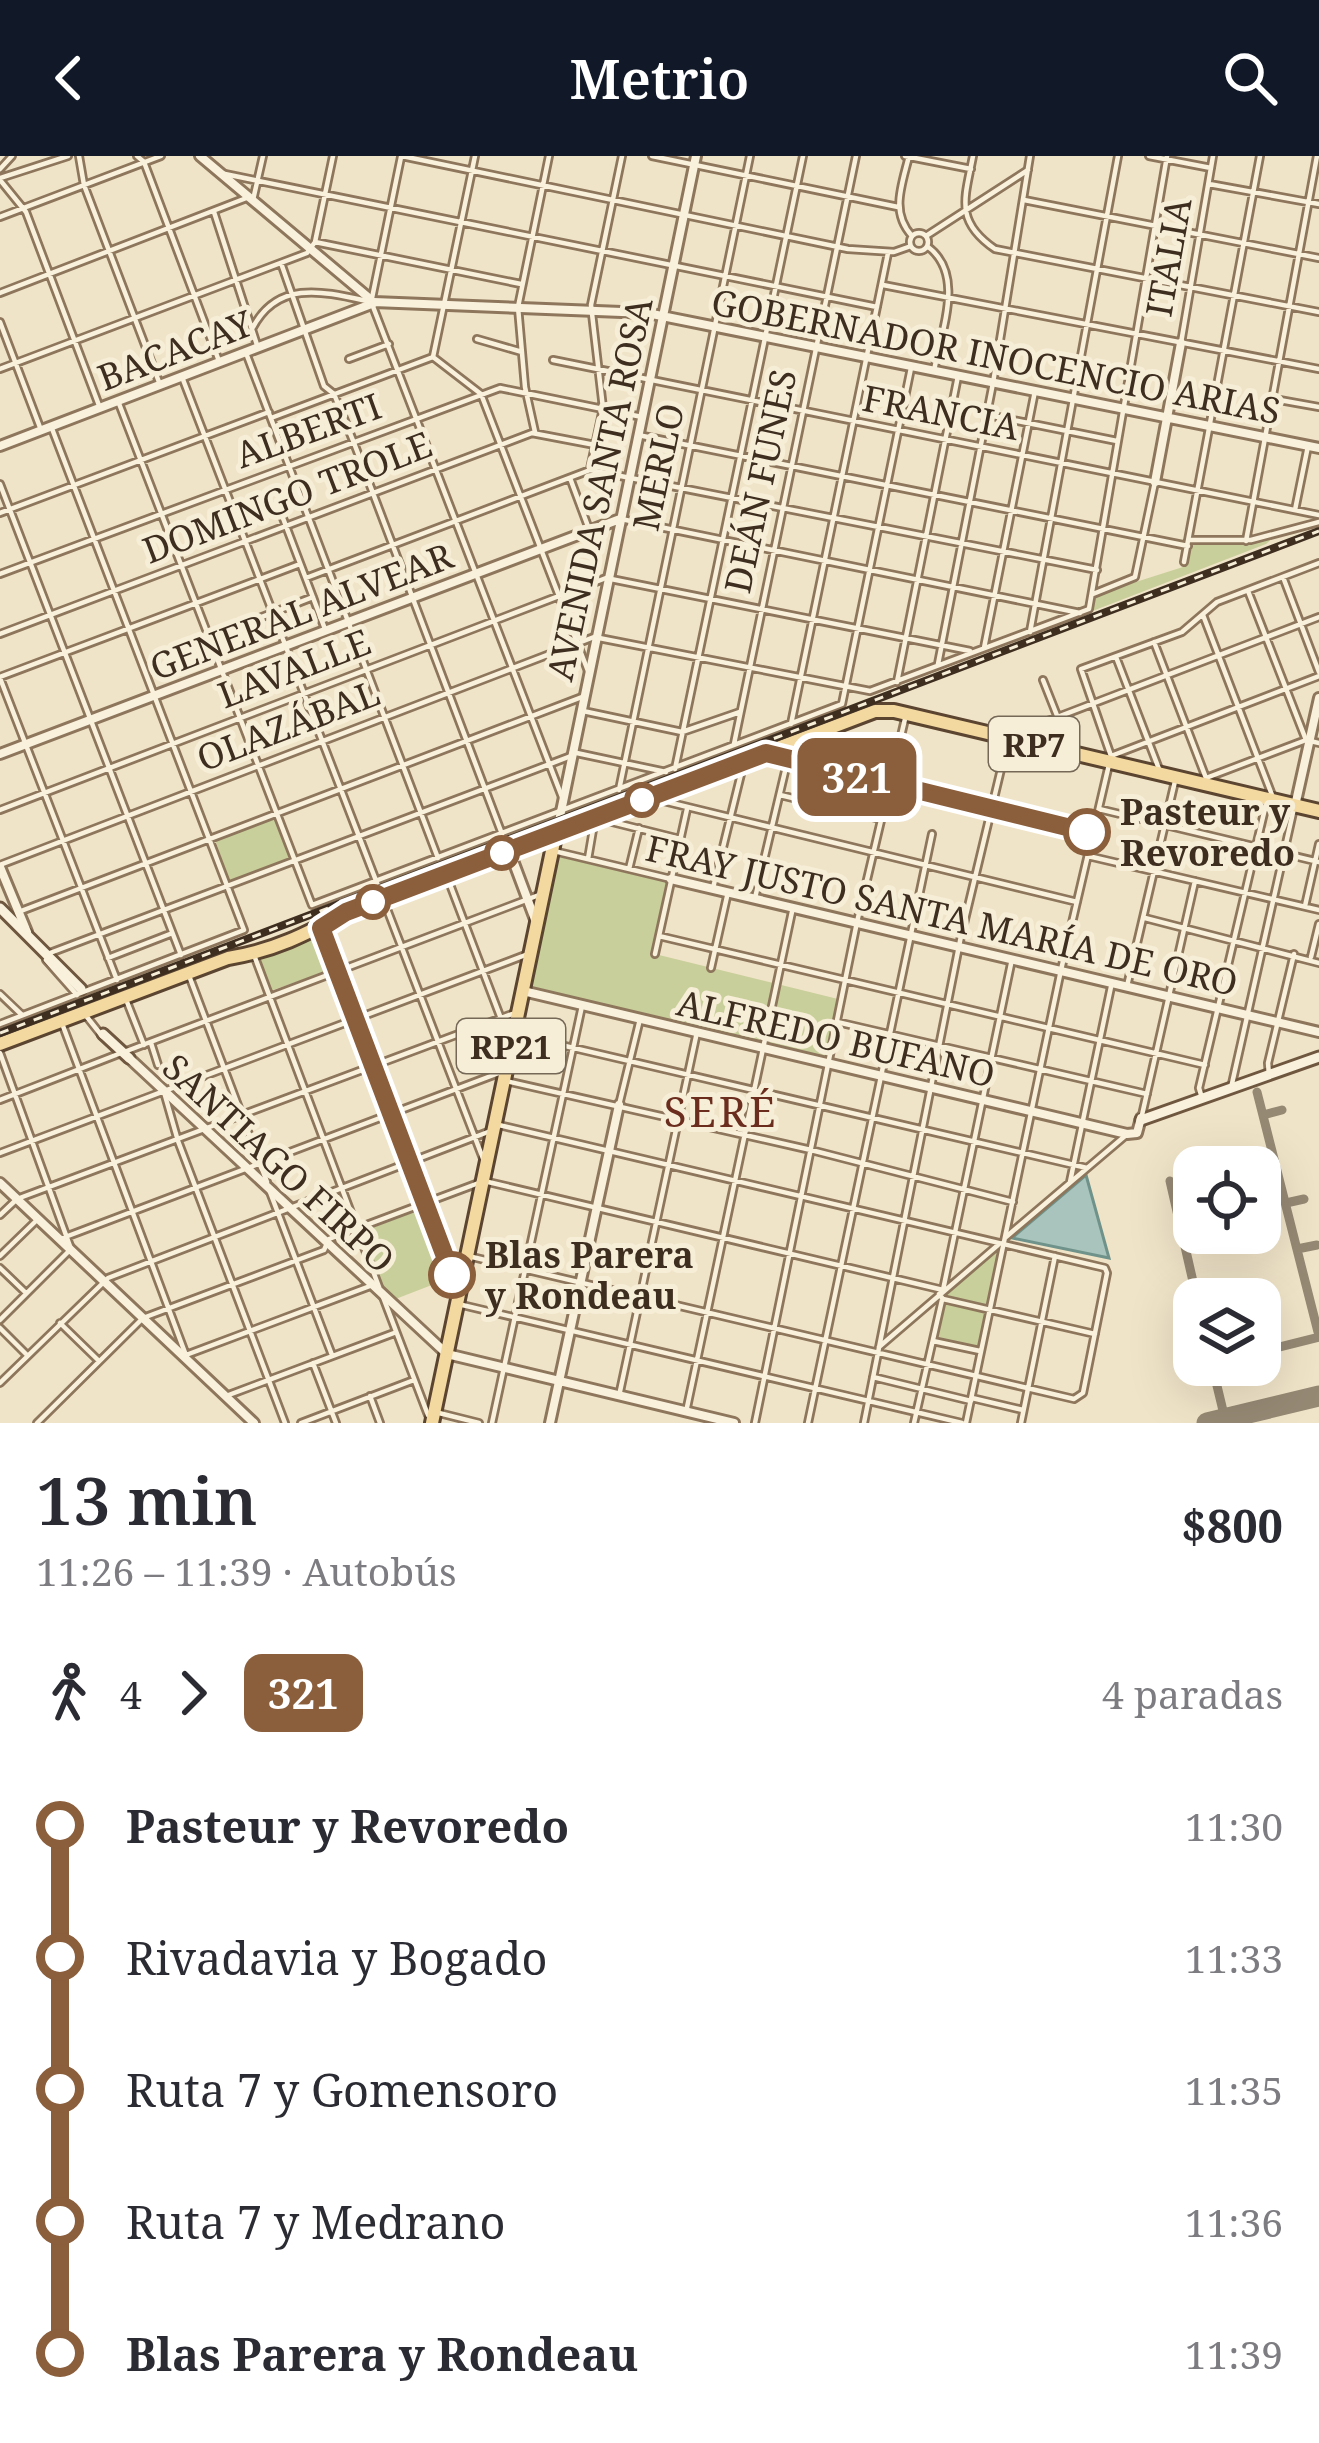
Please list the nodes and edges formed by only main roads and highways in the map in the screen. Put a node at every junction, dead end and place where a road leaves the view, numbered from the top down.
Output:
1 (1319, 812) edge
2 (556, 832) junction
3 (5, 915) edge
4 (49, 957) junction
5 (80, 992) tunnel mouth
6 (102, 1033) road end
7 (0, 1048) edge
8 (124, 1053) road end
9 (1319, 1055) edge
10 (1142, 1118) road end
11 (433, 1419) edge

1 - 2 main road, RP7
2 - 7 main road, RP7
2 - 11 main road, RP21
3 - 4 main road
3 - 4 main road
4 - 5 main road
6 - 8 main road
9 - 10 main road

